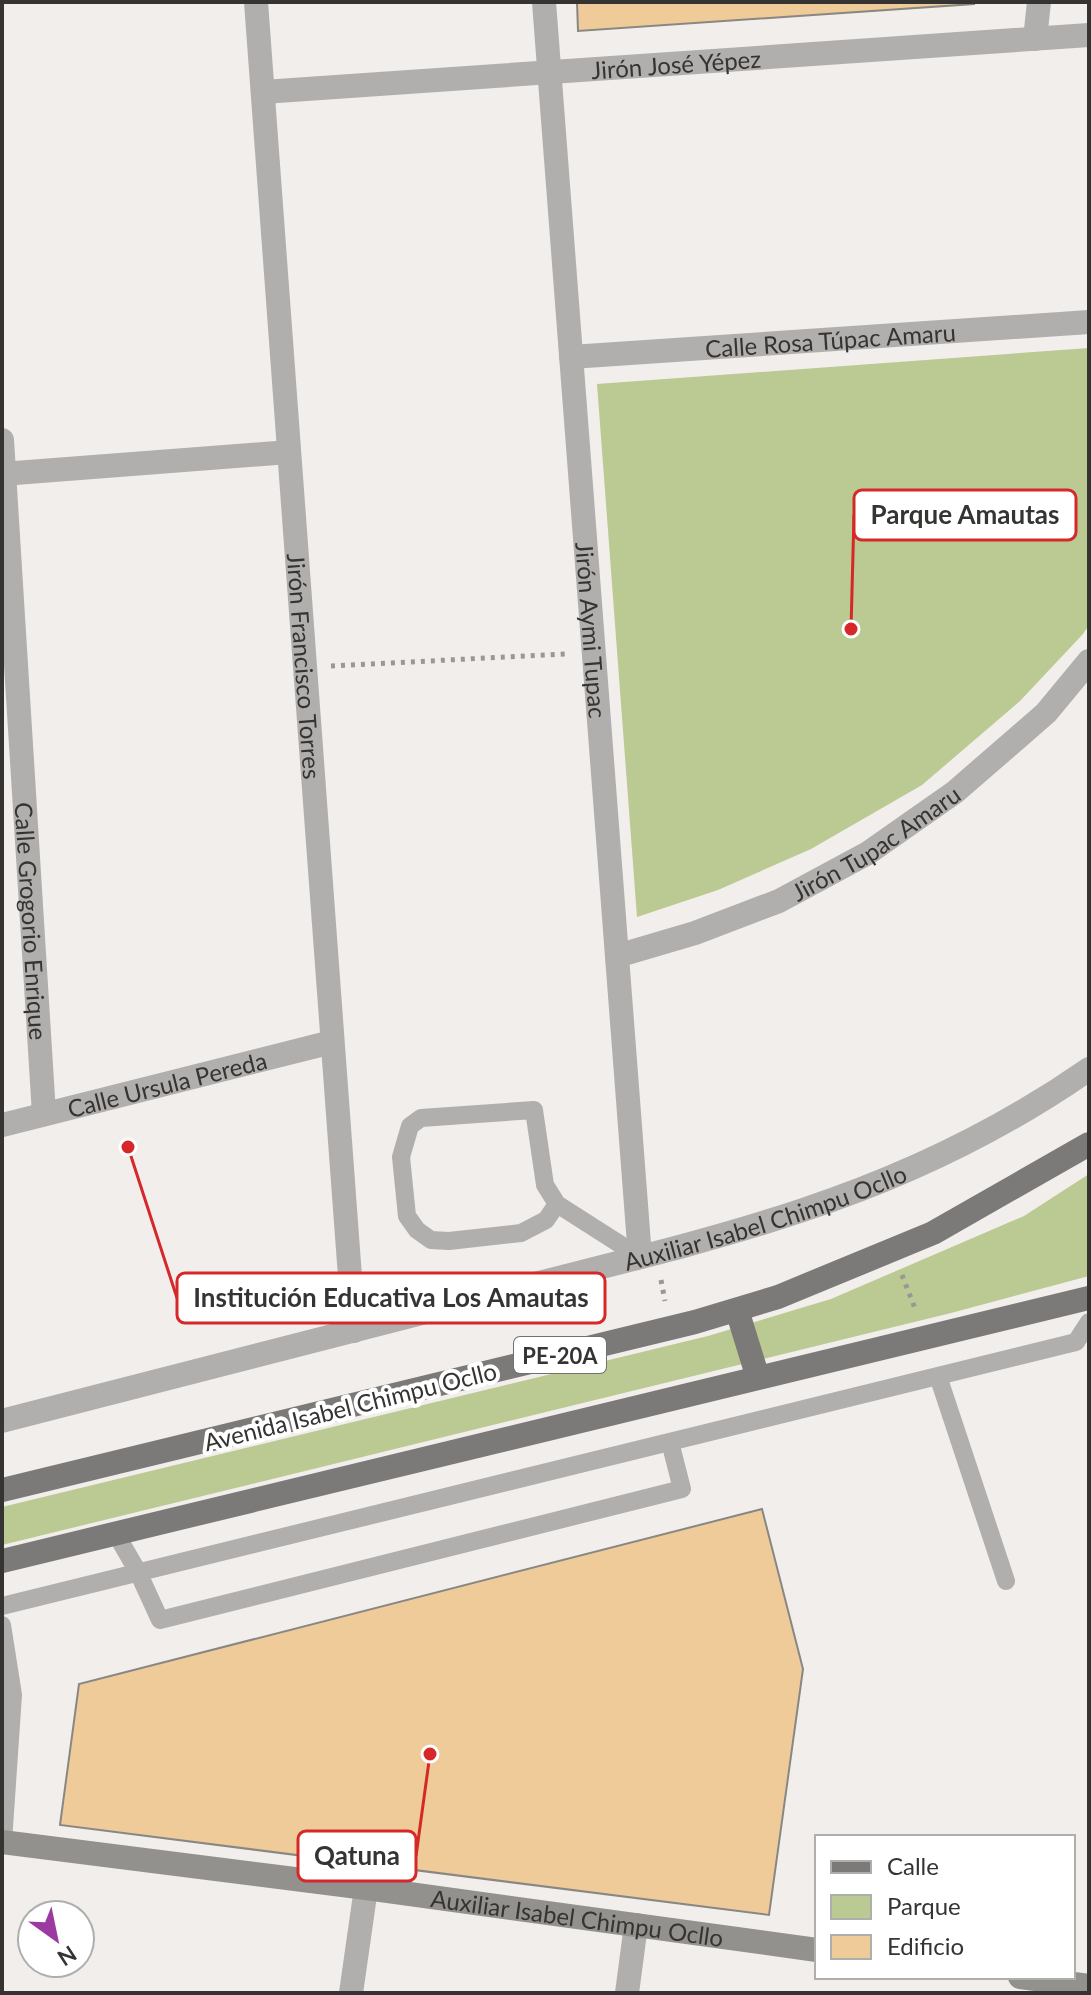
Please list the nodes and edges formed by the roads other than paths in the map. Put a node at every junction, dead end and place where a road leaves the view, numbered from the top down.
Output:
1 (256, 2) edge
2 (544, 2) edge
3 (1039, 2) edge
4 (1089, 35) edge
5 (1035, 39) junction
6 (549, 72) junction
7 (263, 92) junction
8 (1089, 322) edge
9 (571, 357) junction
10 (2, 440) edge
11 (289, 452) junction
12 (2, 474) edge
13 (1089, 661) edge
14 (617, 956) junction
15 (332, 1042) junction
16 (1089, 1069) edge
17 (44, 1114) junction
18 (2, 1125) edge
19 (1089, 1144) edge
20 (557, 1204) junction
21 (640, 1257) junction
22 (1089, 1298) edge
23 (737, 1310) junction
24 (1089, 1322) edge
25 (354, 1331) junction
26 (938, 1376) junction
27 (758, 1378) junction
28 (2, 1421) edge
29 (670, 1442) junction
30 (2, 1490) edge
31 (116, 1534) junction
32 (2, 1561) edge
33 (138, 1572) junction
34 (1006, 1581) dead end
35 (2, 1606) edge
36 (2, 1625) edge
37 (2, 1842) edge
38 (366, 1888) junction
39 (636, 1925) junction
40 (815, 1950) edge
41 (1035, 1979) edge
42 (1089, 1986) edge
43 (351, 1993) edge
44 (627, 1993) edge

1 - 7 street, Jirón Francisco Torres
2 - 6 street, Jirón Aymi Tupac
3 - 5 street
4 - 5 street, Jirón José Yépez
5 - 6 street, Jirón José Yépez
6 - 7 street, Jirón José Yépez
6 - 9 street, Jirón Aymi Tupac
7 - 11 street, Jirón Francisco Torres
8 - 9 street, Calle Rosa Túpac Amaru
9 - 14 street, Jirón Aymi Tupac
10 - 12 street, Calle Grogorio Enrique
11 - 12 street
11 - 15 street, Jirón Francisco Torres
12 - 17 street, Calle Grogorio Enrique
13 - 14 street, Jirón Tupac Amaru
14 - 21 street, Jirón Aymi Tupac
15 - 17 street, Calle Ursula Pereda
15 - 25 street, Jirón Francisco Torres
16 - 21 street, Auxiliar Isabel Chimpu Ocllo
17 - 18 street, Calle Ursula Pereda
19 - 23 main road, Avenida Isabel Chimpu Ocllo / PE-20A
20 - 20 lane
20 - 21 lane
21 - 25 street, Auxiliar Isabel Chimpu Ocllo
22 - 27 main road
23 - 27 main road
23 - 30 main road, Avenida Isabel Chimpu Ocllo / PE-20A
24 - 26 lane
25 - 28 street, Auxiliar Isabel Chimpu Ocllo
26 - 29 lane
26 - 34 lane
27 - 31 main road
29 - 33 lane
29 - 33 lane
31 - 32 main road
31 - 33 lane
33 - 35 lane
36 - 37 lane
37 - 38 street, Auxiliar Isabel Chimpu Ocllo
38 - 39 street, Auxiliar Isabel Chimpu Ocllo
38 - 43 street
39 - 40 street, Auxiliar Isabel Chimpu Ocllo
39 - 44 street
41 - 42 street

